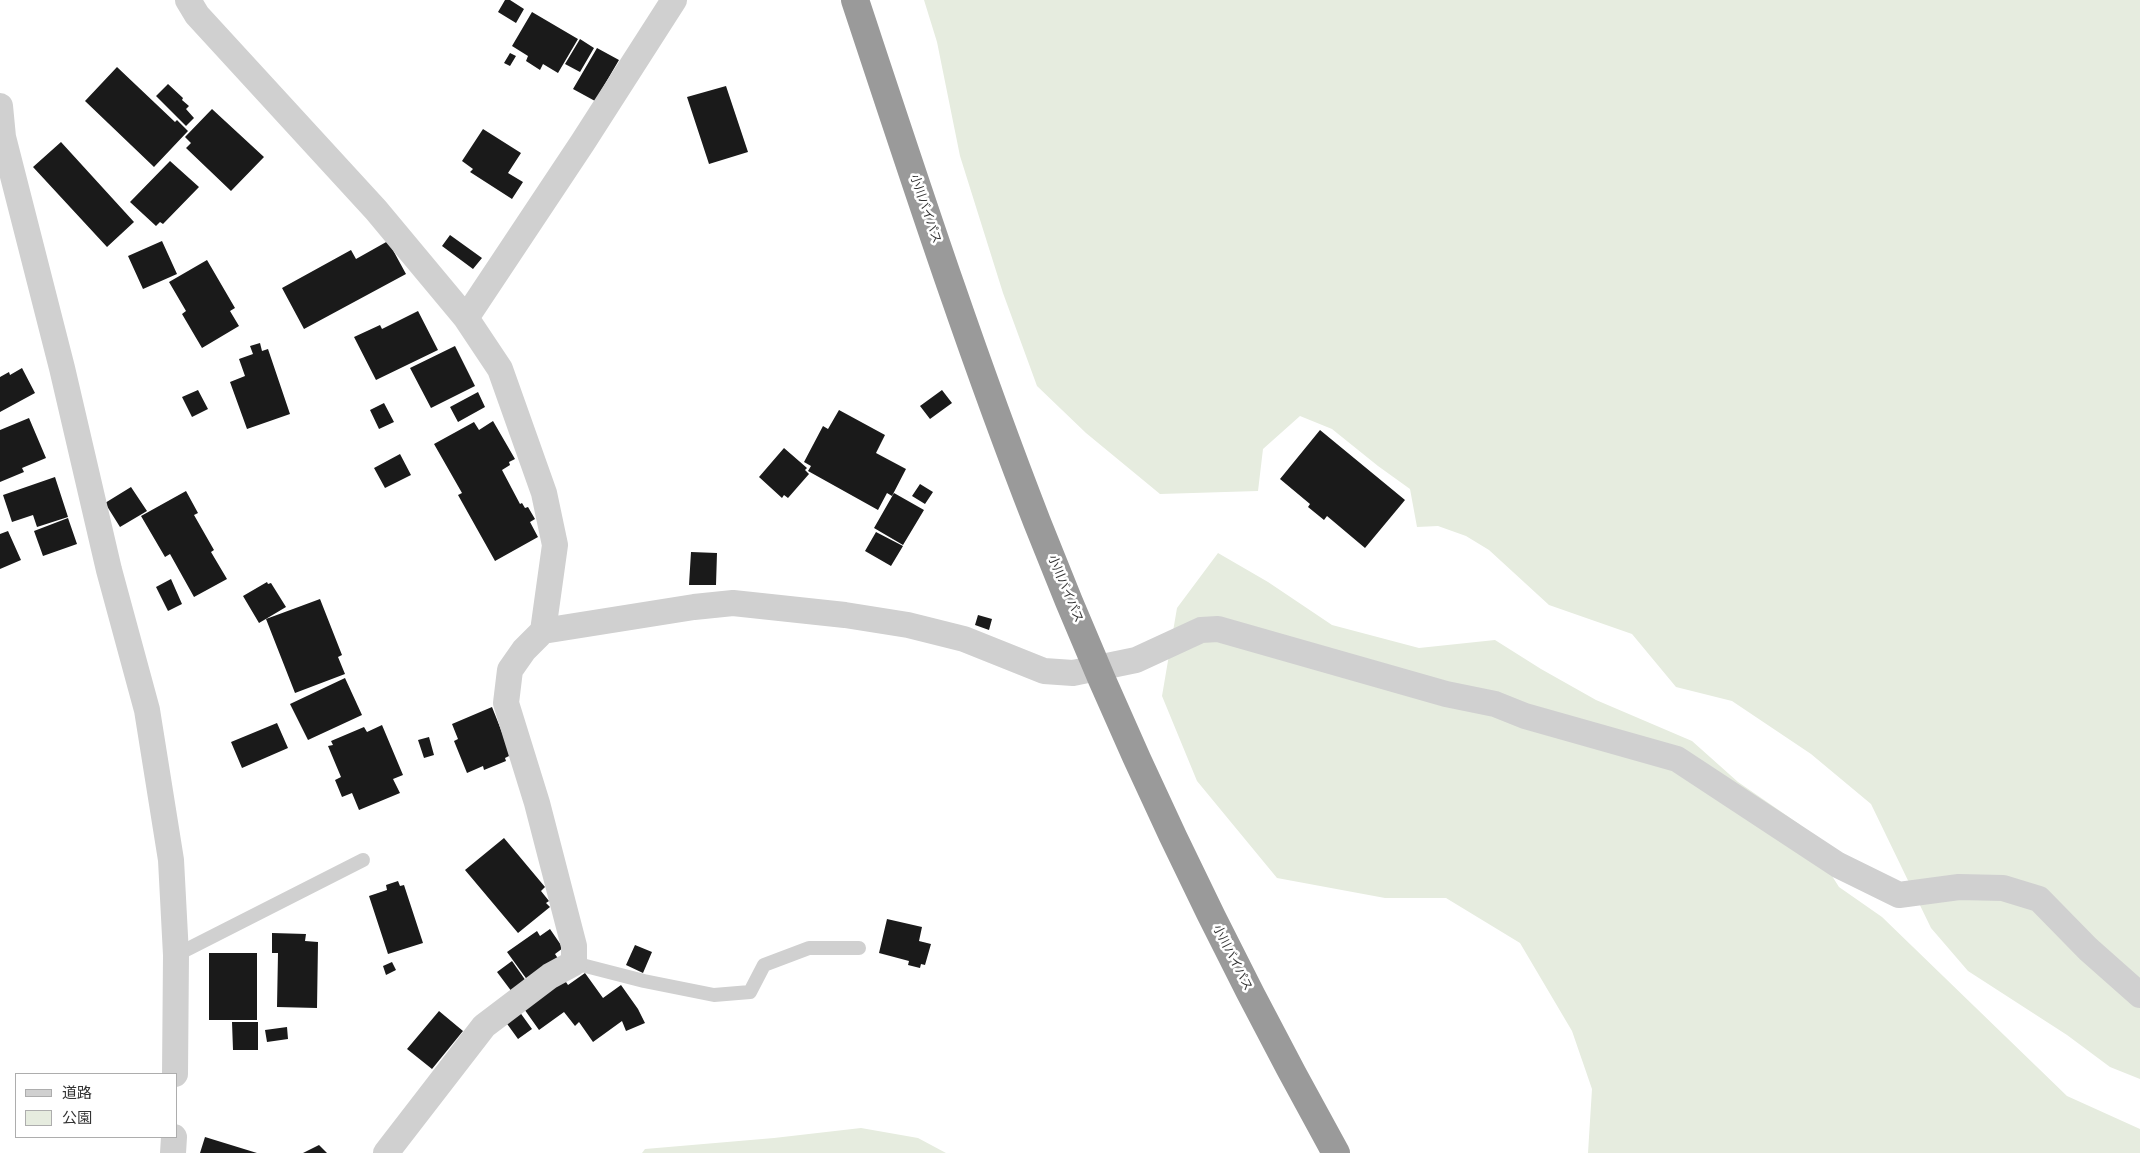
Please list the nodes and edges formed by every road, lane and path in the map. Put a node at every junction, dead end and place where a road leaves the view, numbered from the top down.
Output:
1 (188, 0) edge
2 (674, 0) edge
3 (854, 0) edge
4 (0, 106) edge
5 (466, 318) junction
6 (543, 631) junction
7 (1098, 669) junction
8 (363, 860) dead end
9 (859, 948) dead end
10 (176, 955) junction
11 (574, 962) junction
12 (2140, 995) edge
13 (175, 1073) edge
14 (174, 1138) edge
15 (173, 1153) edge
16 (386, 1153) edge
17 (1336, 1153) edge

1 - 5 street
2 - 5 street
3 - 7 highway, 小川バイパス
4 - 10 street
5 - 6 street
6 - 7 street
6 - 11 street
7 - 12 street
7 - 17 highway, 小川バイパス
8 - 10 lane
9 - 11 lane
10 - 13 street
11 - 16 street
14 - 15 street

